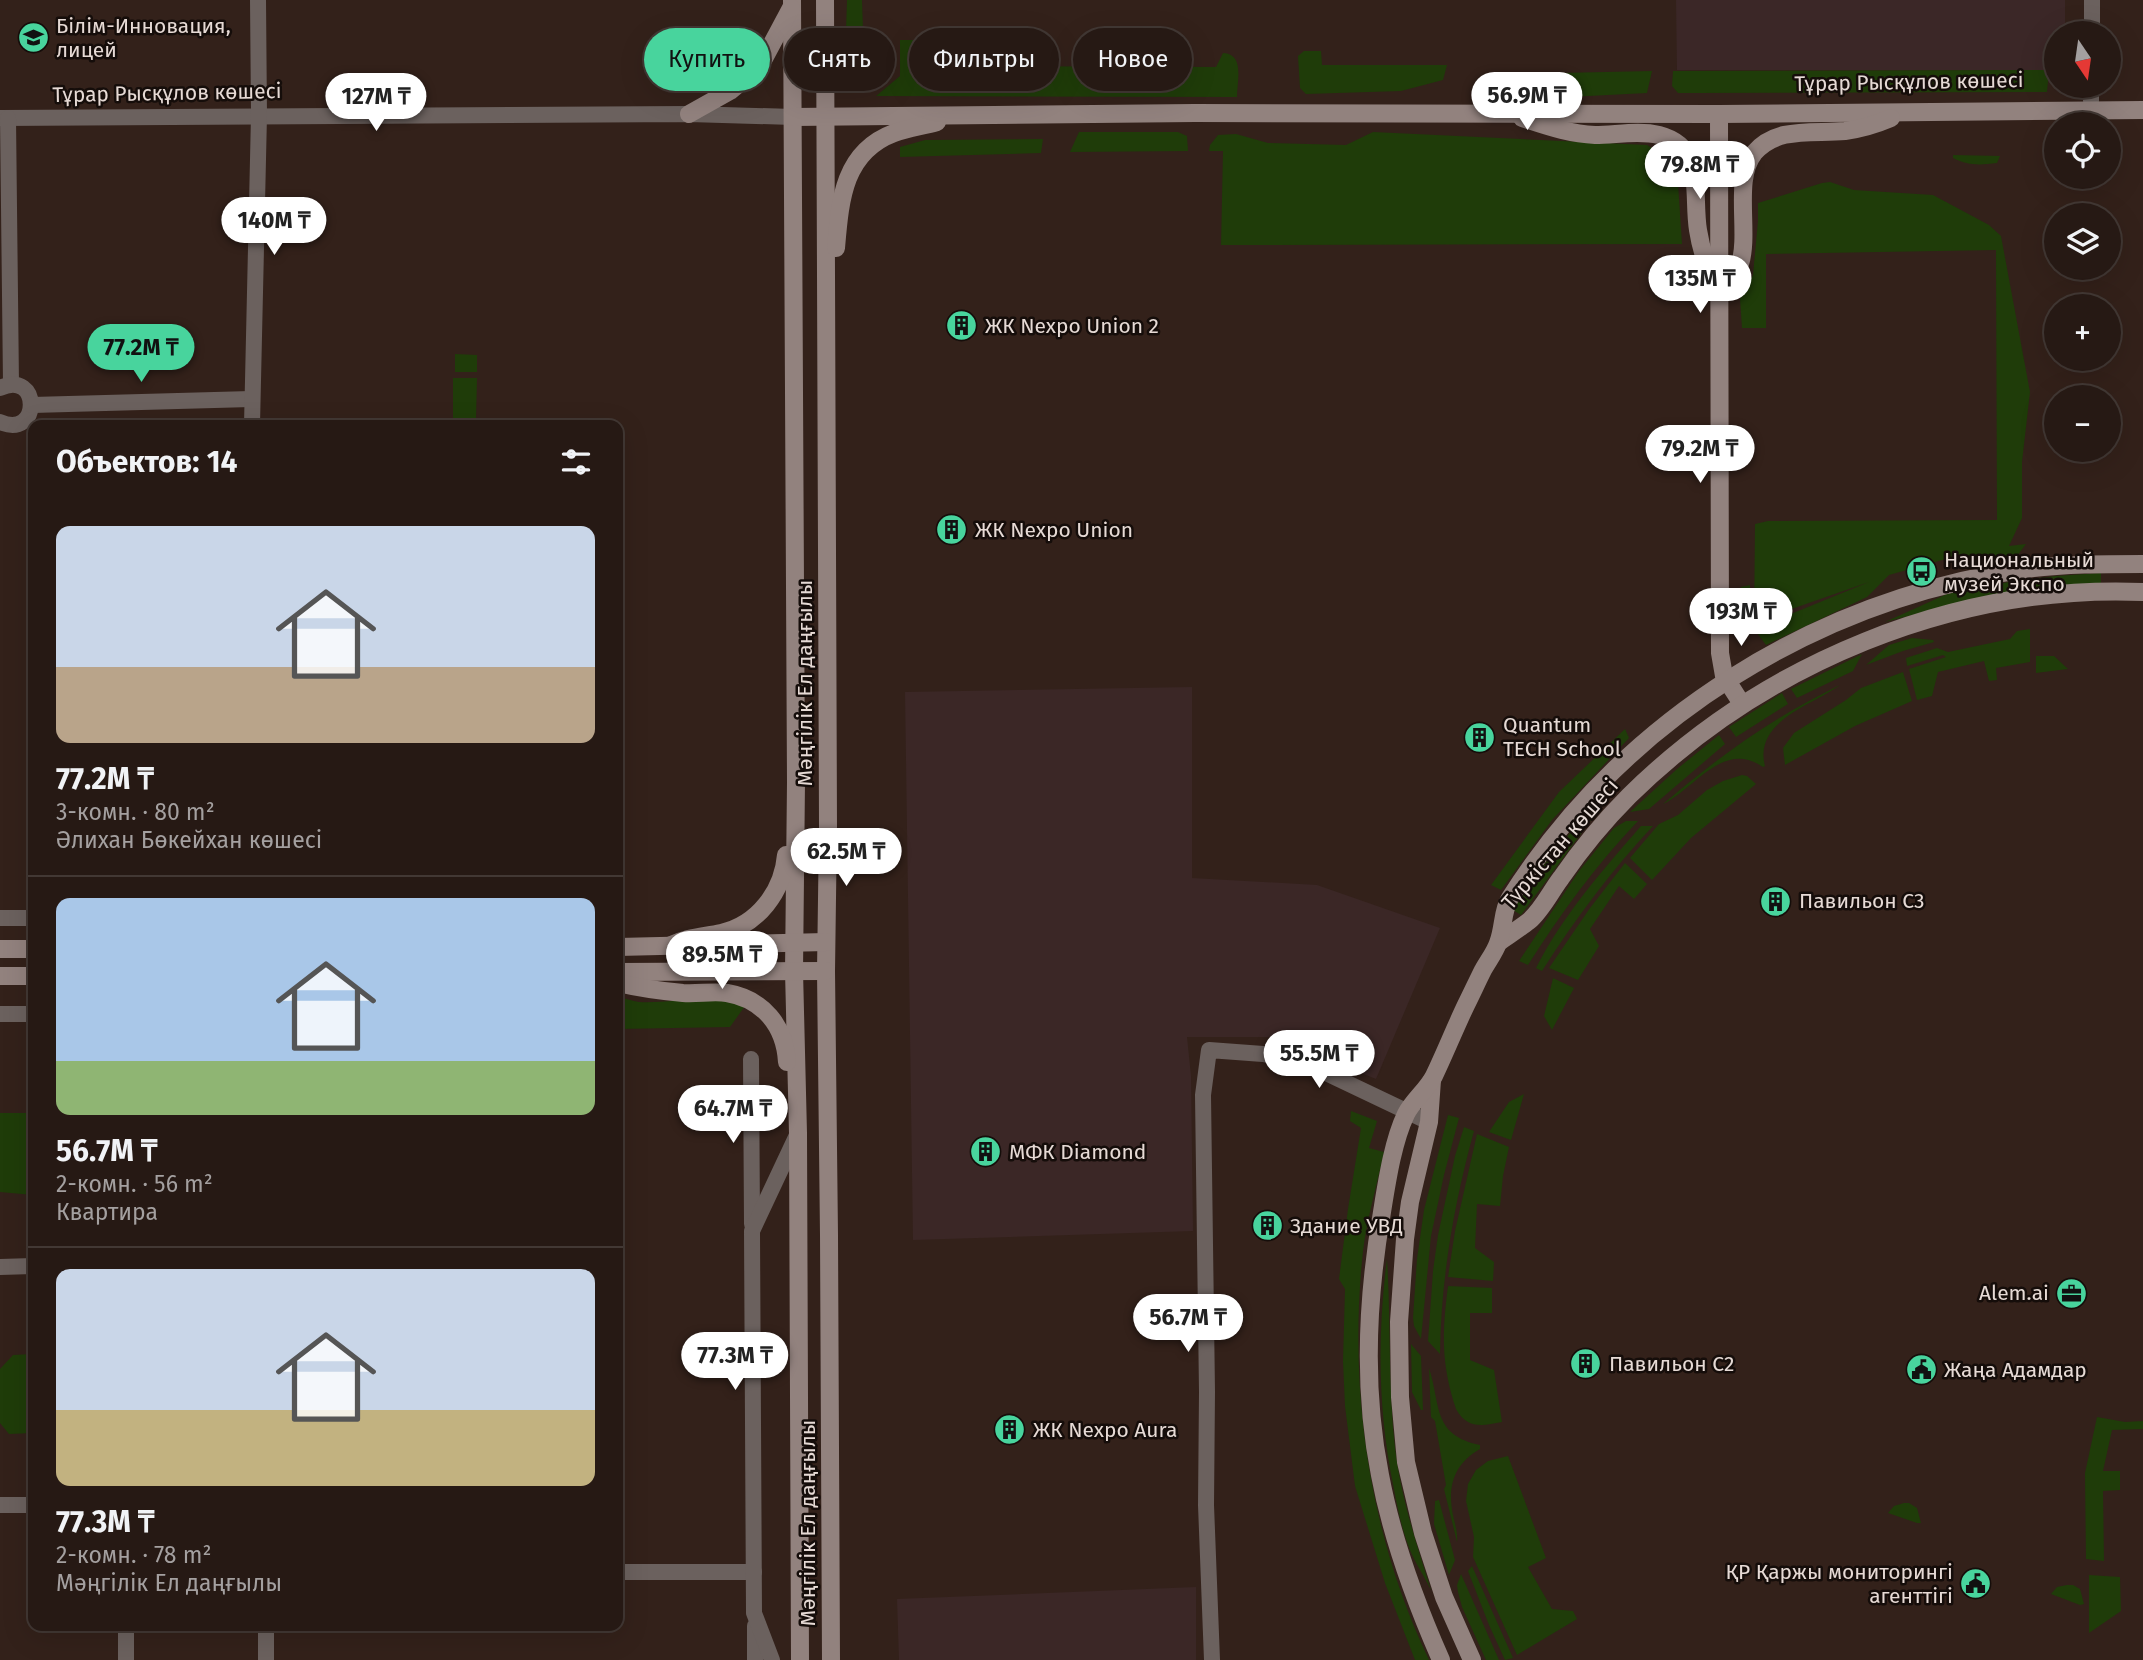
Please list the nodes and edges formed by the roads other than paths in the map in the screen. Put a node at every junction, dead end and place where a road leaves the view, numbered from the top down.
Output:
1 (258, 0) edge
2 (825, 0) edge
3 (2092, 0) edge
4 (792, 3) edge
5 (2092, 21) edge
6 (2044, 96) edge
7 (2121, 98) edge
8 (2143, 101) edge
9 (2143, 110) edge
10 (1906, 112) junction
11 (1507, 113) junction
12 (689, 114) junction
13 (1719, 114) junction
14 (259, 115) junction
15 (961, 115) junction
16 (825, 116) junction
17 (793, 117) junction
18 (4, 118) edge
19 (1720, 288) junction
20 (826, 352) junction
21 (6, 386) edge
22 (251, 399) junction
23 (32, 405) junction
24 (252, 420) edge
25 (0, 422) edge
26 (2143, 564) edge
27 (2143, 592) edge
28 (1726, 680) junction
29 (1742, 705) junction
30 (796, 782) junction
31 (0, 918) edge
32 (28, 918) edge
33 (826, 942) junction
34 (1499, 942) junction
35 (794, 943) junction
36 (669, 946) junction
37 (623, 947) edge
38 (28, 949) edge
39 (0, 950) edge
40 (0, 965) edge
41 (794, 971) junction
42 (826, 971) junction
43 (623, 972) edge
44 (0, 976) edge
45 (28, 976) edge
46 (623, 984) edge
47 (0, 1014) edge
48 (28, 1014) edge
49 (751, 1059) dead end
50 (1432, 1080) junction
51 (1407, 1111) junction
52 (1429, 1122) junction
53 (797, 1126) junction
54 (752, 1231) junction
55 (28, 1266) edge
56 (0, 1267) edge
57 (0, 1505) edge
58 (28, 1505) edge
59 (623, 1572) edge
60 (754, 1572) junction
61 (754, 1613) junction
62 (126, 1631) edge
63 (266, 1631) edge
64 (126, 1660) edge
65 (266, 1660) edge
66 (755, 1660) edge
67 (772, 1660) edge
68 (800, 1660) edge
69 (831, 1660) edge
70 (1212, 1660) edge
71 (1441, 1660) edge
72 (1472, 1660) edge

1 - 14 street
2 - 16 street, Мәңгілік Ел даңғылы
3 - 5 street
4 - 12 street
4 - 17 street, Мәңгілік Ел даңғылы
6 - 13 street, Тұрар Рысқұлов көшесі
7 - 8 street, Тұрар Рысқұлов көшесі
9 - 10 street, Тұрар Рысқұлов көшесі
10 - 13 street, Тұрар Рысқұлов көшесі
10 - 19 street
11 - 13 street, Тұрар Рысқұлов көшесі
11 - 15 street, Тұрар Рысқұлов көшесі
11 - 19 street
12 - 14 street, Тұрар Рысқұлов көшесі
12 - 17 street, Тұрар Рысқұлов көшесі
13 - 19 street
14 - 18 street, Тұрар Рысқұлов көшесі
14 - 22 street
15 - 16 street, Тұрар Рысқұлов көшесі
15 - 20 street
16 - 17 street, Тұрар Рысқұлов көшесі
16 - 20 street, Мәңгілік Ел даңғылы
17 - 30 street, Мәңгілік Ел даңғылы
18 - 21 street
19 - 28 street
20 - 33 street, Мәңгілік Ел даңғылы
21 - 23 street
22 - 23 street
22 - 24 street
23 - 25 street
26 - 28 street, Түркістан көшесі
27 - 29 street, Түркістан көшесі
28 - 29 street
28 - 34 street, Түркістан көшесі
29 - 34 street, Түркістан көшесі
30 - 35 street, Мәңгілік Ел даңғылы
30 - 36 street
31 - 32 street
33 - 35 street
33 - 42 street, Мәңгілік Ел даңғылы
34 - 50 street, Түркістан көшесі
35 - 36 street
35 - 41 street, Мәңгілік Ел даңғылы
36 - 37 street
38 - 39 street
39 - 40 street
41 - 42 street
41 - 43 street
41 - 53 street, Мәңгілік Ел даңғылы
42 - 69 street, Мәңгілік Ел даңғылы
44 - 45 street
46 - 53 street
47 - 48 street
49 - 54 street
50 - 51 street, Түркістан көшесі
50 - 52 street, Түркістан көшесі
51 - 52 street
51 - 70 street
51 - 71 street, Түркістан көшесі
52 - 72 street, Түркістан көшесі
53 - 54 street
53 - 68 street, Мәңгілік Ел даңғылы
54 - 60 street
55 - 56 street
57 - 58 street
59 - 60 street
60 - 61 street
61 - 66 street
61 - 67 street
62 - 64 street
63 - 65 street

